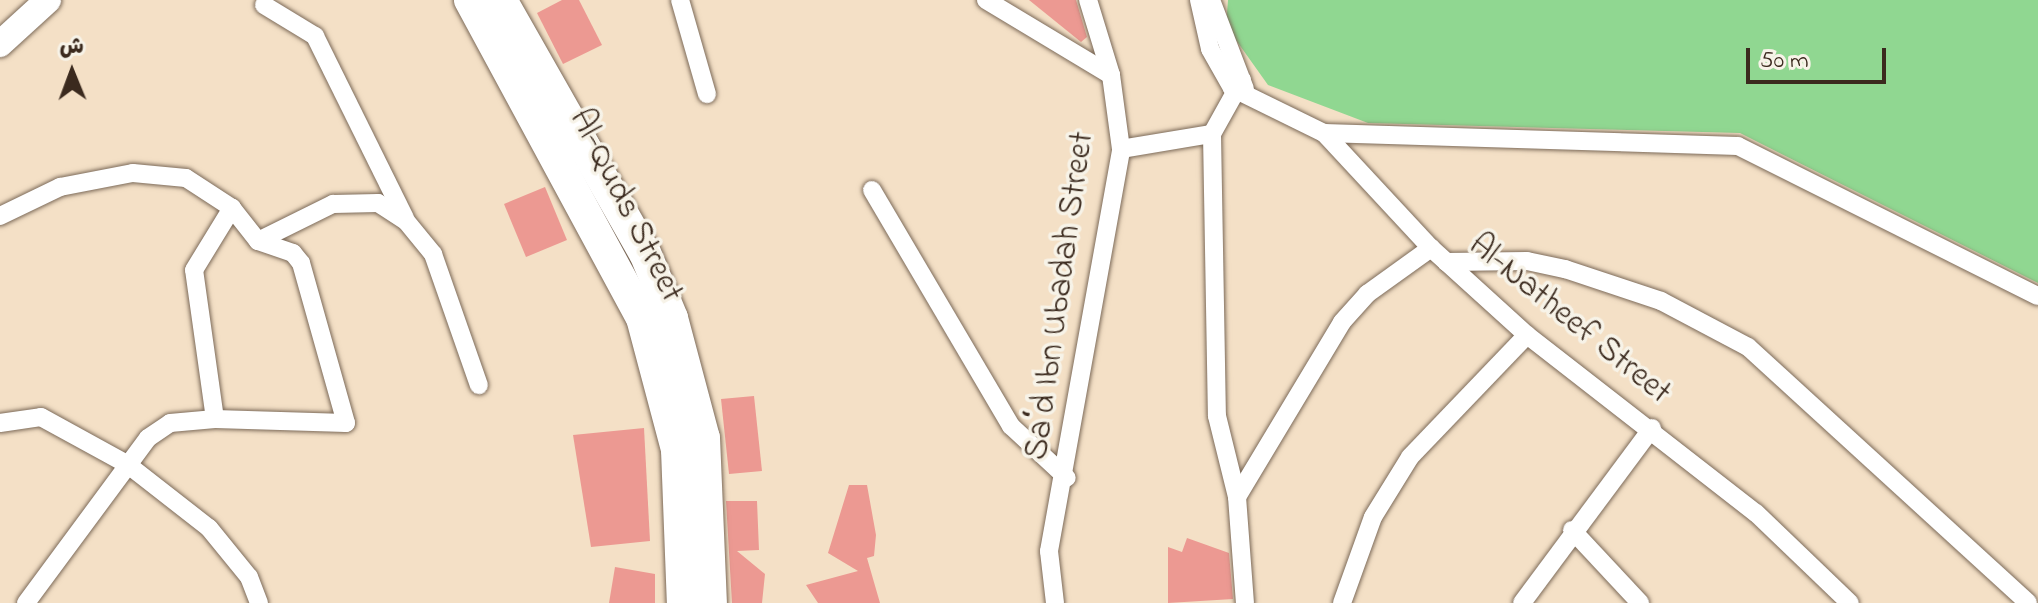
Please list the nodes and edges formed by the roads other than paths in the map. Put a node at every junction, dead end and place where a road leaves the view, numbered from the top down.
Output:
1 (48, 0) edge
2 (470, 0) edge
3 (501, 0) edge
4 (680, 0) edge
5 (986, 0) edge
6 (1088, 0) edge
7 (1199, 0) edge
8 (1211, 0) edge
9 (264, 5) dead end
10 (0, 44) edge
11 (1111, 75) junction
12 (1240, 88) junction
13 (707, 94) dead end
14 (1324, 133) junction
15 (1212, 134) junction
16 (1121, 149) junction
17 (872, 190) dead end
18 (232, 208) junction
19 (0, 216) edge
20 (406, 221) junction
21 (258, 241) junction
22 (1431, 248) junction
23 (1446, 262) junction
24 (2038, 296) edge
25 (1527, 335) junction
26 (479, 385) dead end
27 (215, 419) junction
28 (0, 423) edge
29 (1652, 428) junction
30 (127, 464) junction
31 (1067, 478) junction
32 (1237, 497) junction
33 (1572, 530) junction
34 (26, 603) edge
35 (259, 603) edge
36 (683, 603) edge
37 (711, 603) edge
38 (1055, 603) edge
39 (1245, 603) edge
40 (1342, 603) edge
41 (1522, 603) edge
42 (1640, 603) edge
43 (1850, 603) edge
44 (2028, 603) edge

1 - 10 street
2 - 36 highway, Al-Quds Street
3 - 37 highway, Al-Quds Street
4 - 13 street
5 - 11 street
6 - 11 street, Saʻd Ibn Ubadah Street
7 - 12 street
8 - 12 street
9 - 20 street
11 - 16 street, Saʻd Ibn Ubadah Street
12 - 14 street, Al-Natheef Street
12 - 15 street
14 - 22 street, Al-Natheef Street
14 - 24 street
15 - 16 street
15 - 32 street
16 - 31 street, Saʻd Ibn Ubadah Street
17 - 31 street
18 - 19 street
18 - 21 street
18 - 27 street
20 - 21 street
20 - 26 street
21 - 27 street
22 - 23 street, Al-Natheef Street
22 - 32 street
23 - 25 street, Al-Natheef Street
23 - 44 street
25 - 29 street, Al-Natheef Street
25 - 40 street
27 - 30 street
28 - 30 street
29 - 33 street
29 - 43 street, Al-Natheef Street
30 - 34 street
30 - 35 street
31 - 38 street, Saʻd Ibn Ubadah Street
32 - 39 street
33 - 41 street
33 - 42 street

